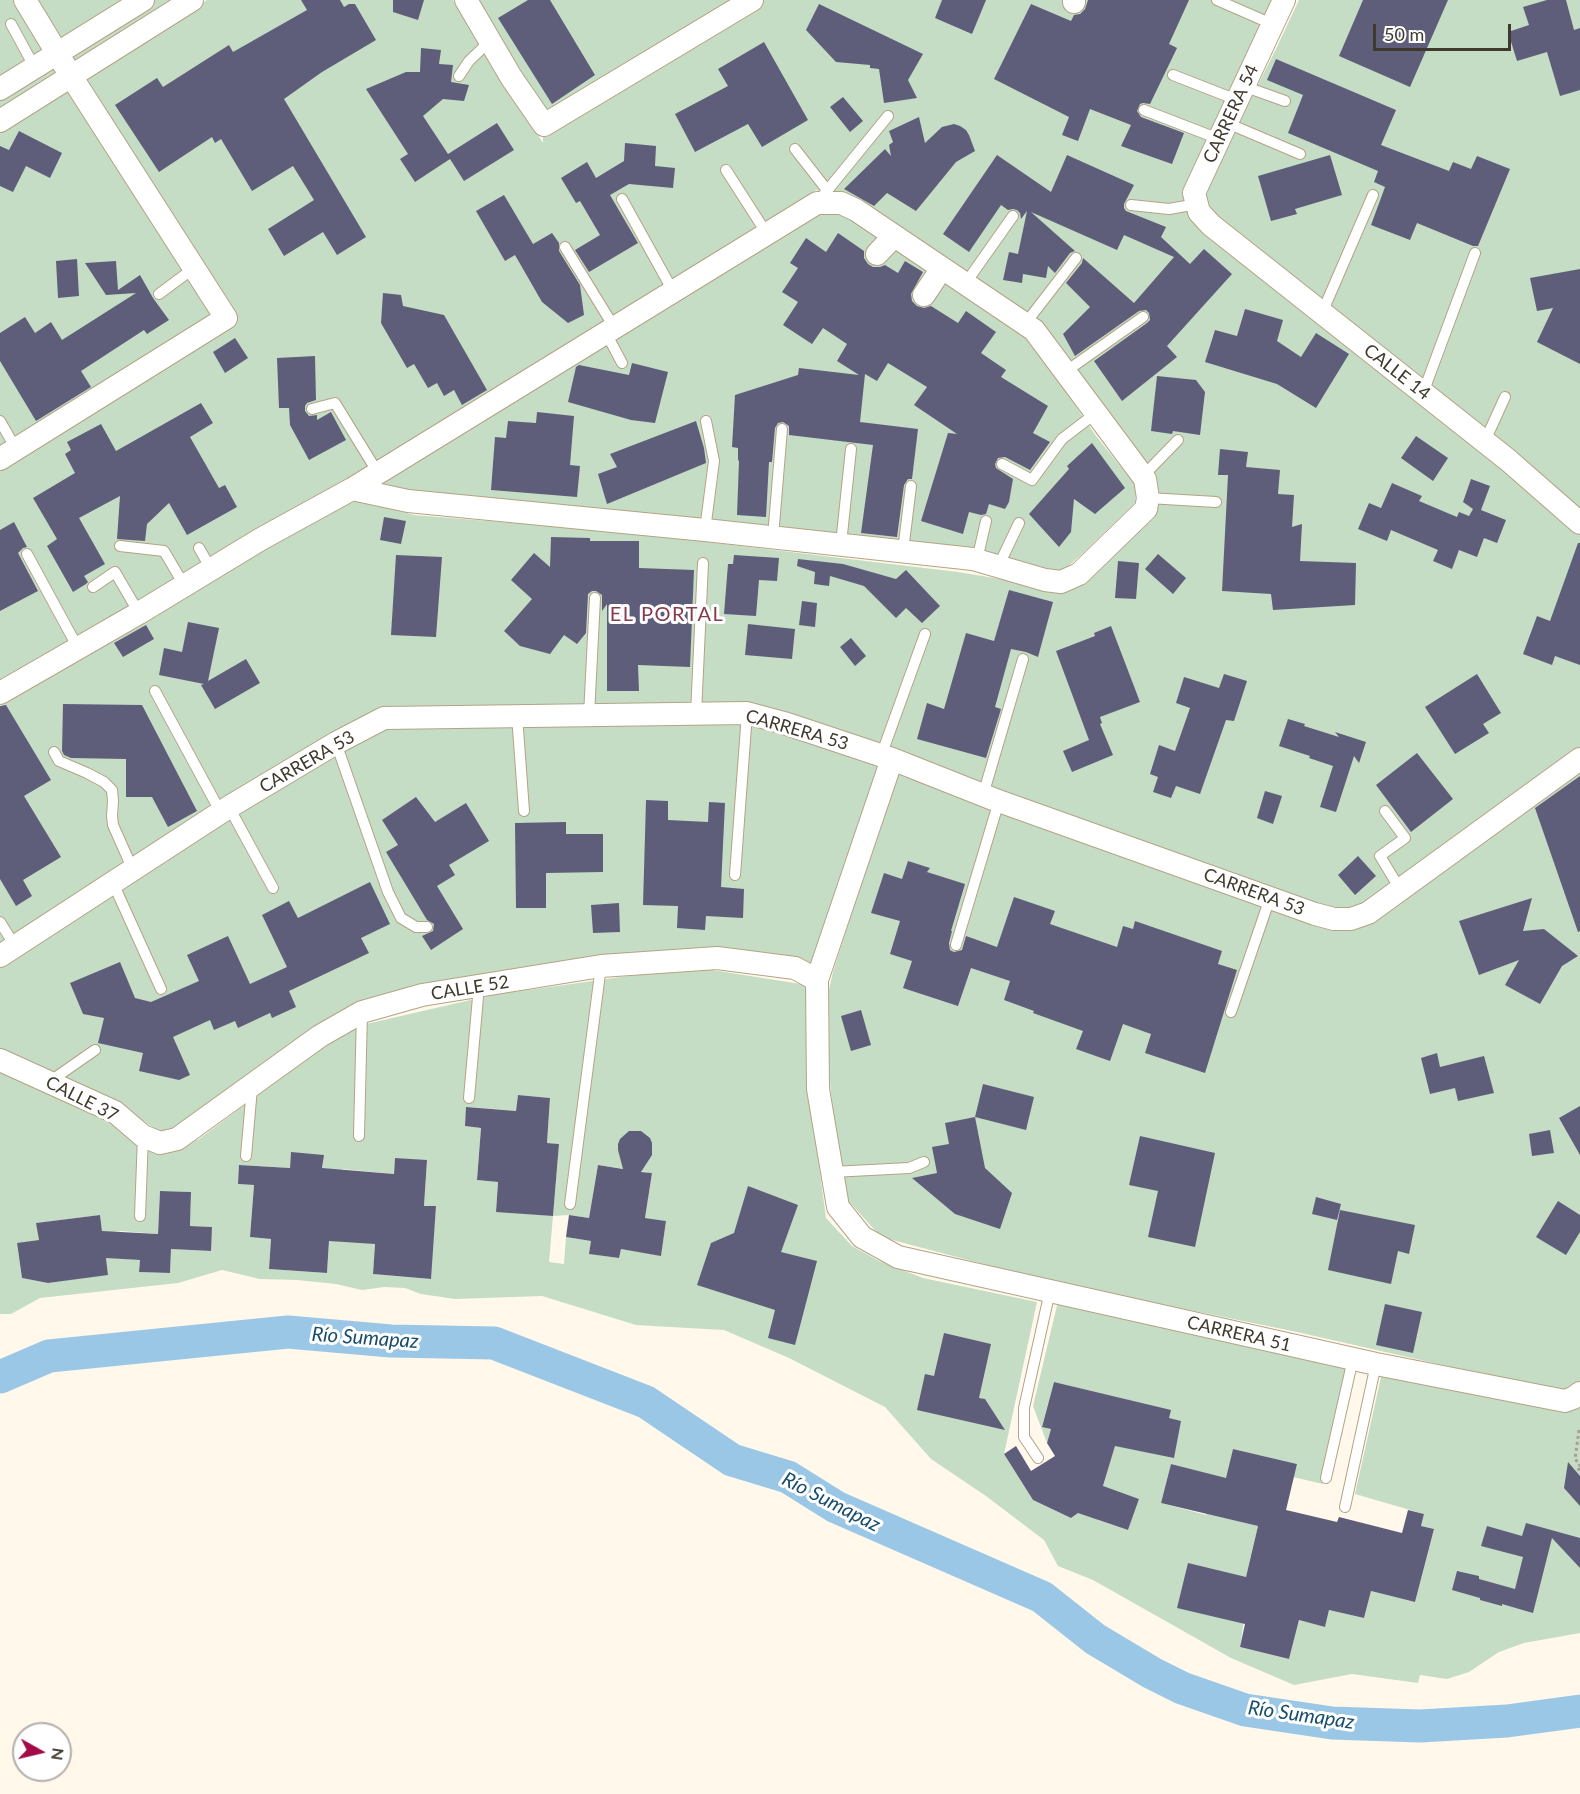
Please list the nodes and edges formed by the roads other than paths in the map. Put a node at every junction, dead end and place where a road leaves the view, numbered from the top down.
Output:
1 (25, 0) edge
2 (143, 0) edge
3 (192, 0) edge
4 (466, 0) edge
5 (752, 0) edge
6 (1217, 0) edge
7 (1284, 0) edge
8 (11, 24) dead end
9 (1272, 24) junction
10 (490, 41) junction
11 (58, 54) junction
12 (35, 68) junction
13 (1173, 75) dead end
14 (71, 76) junction
15 (459, 76) dead end
16 (0, 89) edge
17 (1240, 93) junction
18 (1285, 101) dead end
19 (1144, 110) dead end
20 (888, 116) dead end
21 (0, 121) edge
22 (1223, 131) junction
23 (795, 149) dead end
24 (1300, 154) dead end
25 (726, 170) dead end
26 (1373, 195) dead end
27 (822, 197) junction
28 (622, 199) dead end
29 (1197, 204) junction
30 (1131, 205) dead end
31 (1013, 216) dead end
32 (767, 234) junction
33 (894, 236) junction
34 (565, 247) dead end
35 (1475, 253) dead end
36 (877, 254) dead end
37 (1076, 258) dead end
38 (194, 268) junction
39 (942, 268) junction
40 (965, 284) junction
41 (673, 291) junction
42 (159, 294) dead end
43 (924, 295) dead end
44 (1322, 313) junction
45 (1143, 317) dead end
46 (1025, 324) junction
47 (610, 330) junction
48 (622, 363) dead end
49 (1065, 372) junction
50 (1423, 393) junction
51 (1504, 396) dead end
52 (312, 409) dead end
53 (1096, 413) junction
54 (0, 421) edge
55 (706, 421) dead end
56 (782, 429) dead end
57 (1178, 440) dead end
58 (1485, 441) junction
59 (851, 449) dead end
60 (8, 454) edge
61 (1002, 464) dead end
62 (378, 473) junction
63 (911, 486) dead end
64 (1145, 487) junction
65 (352, 489) junction
66 (1216, 502) dead end
67 (986, 521) dead end
68 (1019, 523) dead end
69 (1580, 524) edge
70 (705, 530) junction
71 (773, 537) junction
72 (841, 544) junction
73 (120, 546) dead end
74 (199, 548) dead end
75 (903, 551) junction
76 (27, 554) dead end
77 (703, 563) dead end
78 (988, 563) junction
79 (212, 569) junction
80 (184, 585) junction
81 (93, 587) dead end
82 (595, 598) dead end
83 (139, 613) junction
84 (925, 634) dead end
85 (78, 648) junction
86 (1023, 659) dead end
87 (155, 691) dead end
88 (0, 693) edge
89 (747, 713) junction
90 (696, 714) junction
91 (517, 715) junction
92 (589, 715) junction
93 (336, 742) junction
94 (54, 752) dead end
95 (887, 757) junction
96 (1580, 759) edge
97 (991, 798) junction
98 (225, 810) junction
99 (524, 811) dead end
100 (1385, 811) dead end
101 (133, 870) junction
102 (735, 875) dead end
103 (113, 883) junction
104 (273, 888) dead end
105 (1400, 889) junction
106 (1270, 898) junction
107 (0, 922) edge
108 (427, 927) dead end
109 (956, 945) dead end
110 (8, 951) edge
111 (601, 966) junction
112 (817, 980) junction
113 (478, 986) junction
114 (161, 989) dead end
115 (362, 1012) junction
116 (1231, 1012) dead end
117 (95, 1050) dead end
118 (0, 1060) edge
119 (50, 1082) junction
120 (252, 1084) junction
121 (469, 1098) dead end
122 (359, 1136) dead end
123 (152, 1140) junction
124 (246, 1156) dead end
125 (924, 1162) dead end
126 (832, 1172) junction
127 (570, 1204) dead end
128 (140, 1216) dead end
129 (1050, 1291) junction
130 (1353, 1359) junction
131 (1376, 1364) junction
132 (1580, 1393) edge
133 (1038, 1458) dead end
134 (1326, 1478) dead end
135 (1345, 1507) dead end

1 - 11 street
2 - 11 street
3 - 14 street
4 - 10 street
5 - 10 street
6 - 9 lane
7 - 9 street, CARRERA 54
8 - 12 lane
9 - 17 street, CARRERA 54
10 - 15 lane
11 - 12 street
11 - 14 street
12 - 16 street
13 - 17 lane
14 - 21 street
14 - 38 street
17 - 18 lane
17 - 22 street, CARRERA 54
19 - 22 lane
20 - 27 lane
22 - 24 lane
22 - 29 street, CARRERA 54
23 - 27 lane
25 - 32 lane
26 - 44 lane
27 - 32 street
27 - 33 street
28 - 41 lane
29 - 30 lane
29 - 44 street, CALLE 14
31 - 40 lane
32 - 41 street
33 - 36 street
33 - 39 street
34 - 47 lane
35 - 50 lane
37 - 46 lane
38 - 42 lane
38 - 60 street
39 - 40 street
39 - 43 street
40 - 46 street
41 - 47 street
44 - 50 street, CALLE 14
45 - 49 lane
46 - 49 street
47 - 48 lane
47 - 62 street
49 - 53 street
50 - 58 street, CALLE 14
51 - 58 lane
52 - 62 lane
53 - 61 lane
53 - 64 street
54 - 60 lane
55 - 70 lane
56 - 71 lane
57 - 64 lane
58 - 69 street, CALLE 14
59 - 72 lane
62 - 65 street
63 - 75 lane
64 - 66 lane
64 - 78 street
65 - 70 street
65 - 79 street
67 - 78 lane
68 - 78 lane
70 - 71 street
71 - 72 street
72 - 75 street
73 - 80 lane
74 - 79 lane
75 - 78 street
76 - 85 lane
77 - 90 lane
79 - 80 street
80 - 83 street
81 - 83 lane
82 - 92 lane
83 - 85 street
84 - 95 lane
85 - 88 street
86 - 97 lane
87 - 98 lane
89 - 90 street, CARRERA 53
89 - 95 street, CARRERA 53
89 - 102 lane
90 - 92 street, CARRERA 53
91 - 92 street, CARRERA 53
91 - 93 street, CARRERA 53
91 - 99 lane
93 - 98 street, CARRERA 53
93 - 108 lane
94 - 101 lane
95 - 97 street, CARRERA 53
95 - 112 street, CARRERA 51
96 - 105 street, CARRERA 53
97 - 106 street, CARRERA 53
97 - 109 lane
98 - 101 street, CARRERA 53
98 - 104 lane
100 - 105 lane
101 - 103 street, CARRERA 53
103 - 110 street, CARRERA 53
103 - 114 lane
105 - 106 street, CARRERA 53
106 - 116 lane
107 - 110 lane
111 - 112 street, CALLE 52
111 - 113 street, CALLE 52
111 - 127 lane
112 - 126 street, CARRERA 51
113 - 115 street, CALLE 52
113 - 121 lane
115 - 120 street, CALLE 52
115 - 122 lane
117 - 119 lane
118 - 119 street, CALLE 37
119 - 123 street, CALLE 37
120 - 123 street, CALLE 52
120 - 124 lane
123 - 128 lane
125 - 126 lane
126 - 129 street, CARRERA 51
129 - 130 street, CARRERA 51
129 - 133 lane
130 - 131 street, CARRERA 51
130 - 134 lane
131 - 132 street, CARRERA 51
131 - 135 lane

